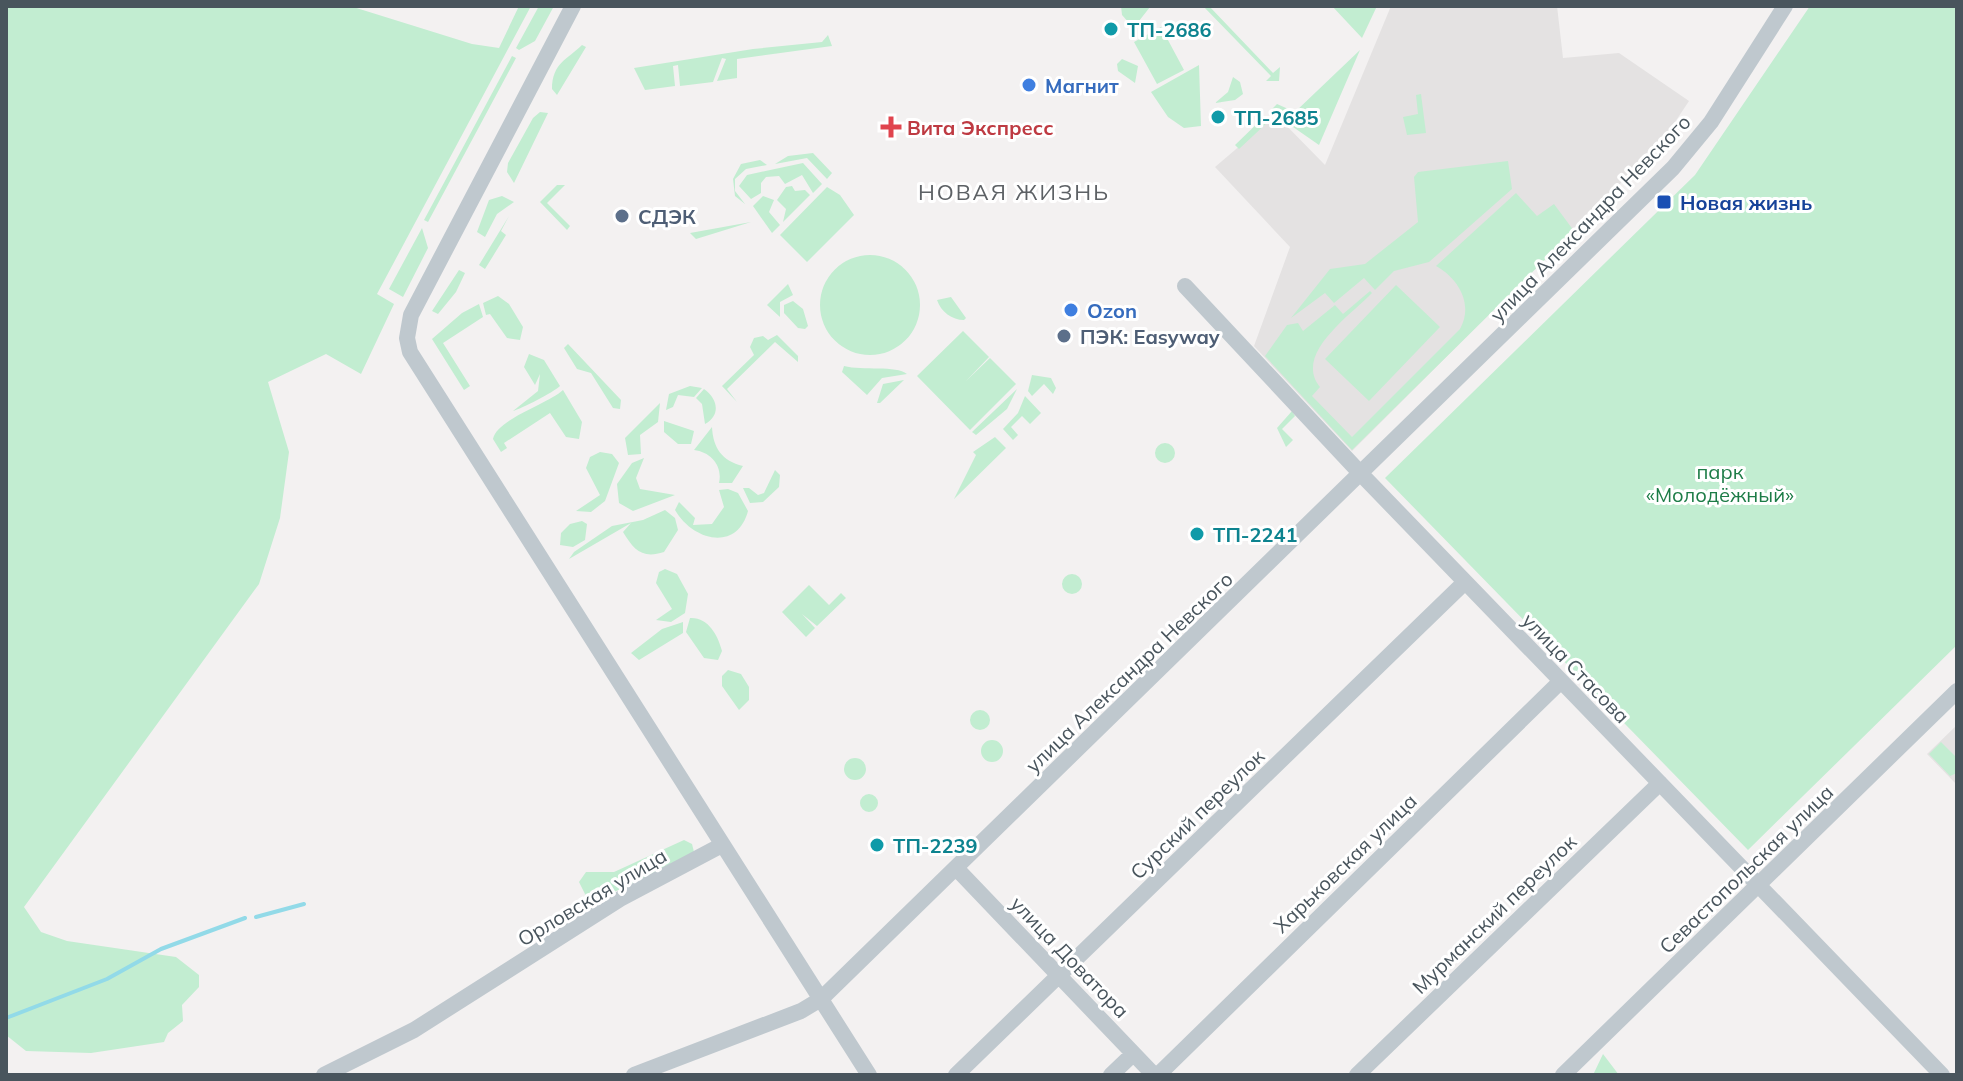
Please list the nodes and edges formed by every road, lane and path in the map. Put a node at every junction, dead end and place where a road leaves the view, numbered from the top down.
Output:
1 (573, 6) edge
2 (1785, 6) edge
3 (1185, 286) dead end
4 (1362, 475) junction
5 (1465, 582) junction
6 (1561, 681) junction
7 (1957, 691) edge
8 (1660, 783) junction
9 (722, 845) junction
10 (956, 868) junction
11 (1758, 885) junction
12 (1060, 975) junction
13 (821, 999) junction
14 (1133, 1054) junction
15 (324, 1075) edge
16 (634, 1075) edge
17 (869, 1075) edge
18 (956, 1075) edge
19 (1111, 1075) edge
20 (1156, 1075) edge
21 (1357, 1075) edge
22 (1563, 1075) edge
23 (1942, 1075) edge

1 - 9 street
2 - 4 street, улица Александра Невского
3 - 4 street, улица Стасова
4 - 5 street, улица Стасова
4 - 10 street, улица Александра Невского
5 - 6 street, улица Стасова
5 - 12 street, Сурский переулок
6 - 8 street, улица Стасова
6 - 20 street, Харьковская улица
7 - 11 street, Севастопольская улица
8 - 11 street, улица Стасова
8 - 21 street, Мурманский переулок
9 - 13 street
9 - 15 street, Орловская улица
10 - 12 street, улица Доватора
10 - 13 street, улица Александра Невского
11 - 22 street, Севастопольская улица
11 - 23 street, улица Стасова
12 - 14 street, улица Доватора
12 - 18 street, Сурский переулок
13 - 16 street, улица Александра Невского
13 - 17 street
14 - 19 street
14 - 20 street, улица Доватора

